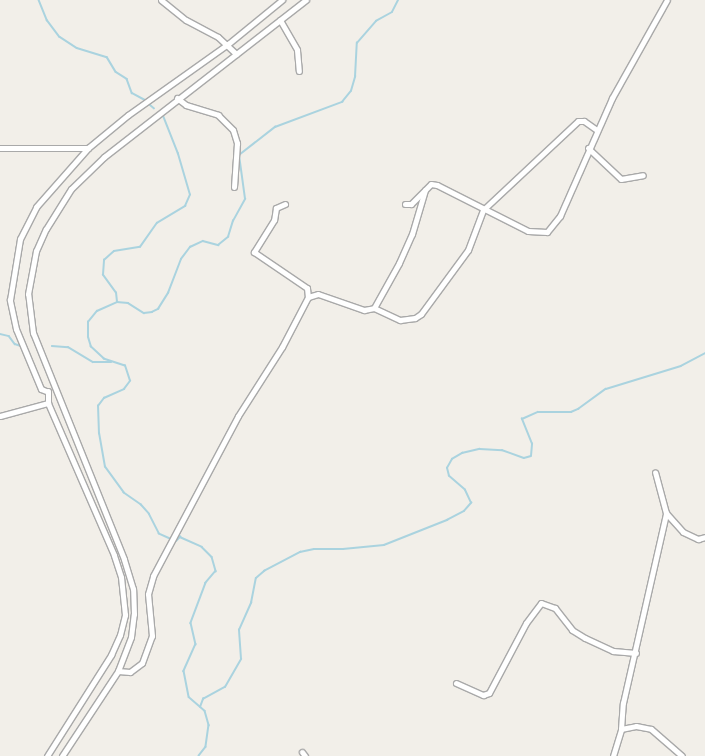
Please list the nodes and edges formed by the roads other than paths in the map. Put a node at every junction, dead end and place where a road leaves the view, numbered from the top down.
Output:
1 (161, 0) edge
2 (282, 0) edge
3 (306, 0) edge
4 (667, 0) edge
5 (280, 20) junction
6 (228, 44) junction
7 (236, 54) junction
8 (299, 71) dead end
9 (177, 98) junction
10 (597, 130) junction
11 (0, 148) edge
12 (88, 148) junction
13 (588, 148) junction
14 (644, 175) dead end
15 (234, 187) dead end
16 (425, 190) junction
17 (285, 204) dead end
18 (405, 204) dead end
19 (483, 210) junction
20 (308, 297) junction
21 (374, 308) junction
22 (54, 388) junction
23 (46, 391) junction
24 (48, 403) junction
25 (0, 416) edge
26 (655, 472) dead end
27 (666, 513) junction
28 (705, 537) edge
29 (636, 653) junction
30 (118, 671) junction
31 (456, 683) dead end
32 (621, 729) junction
33 (47, 756) edge
34 (62, 756) edge
35 (613, 756) edge
36 (682, 756) edge

1 - 6 street
2 - 6 street
3 - 5 street
4 - 10 street
5 - 7 street
5 - 8 street
6 - 7 street
6 - 12 street
7 - 9 street
9 - 15 street
9 - 22 street
10 - 13 street
10 - 19 street
11 - 12 street
12 - 23 street
13 - 14 street
13 - 19 street
16 - 18 street
16 - 19 street
16 - 21 street
17 - 20 street
19 - 21 street
20 - 21 street
20 - 30 street
22 - 23 street
22 - 30 street
23 - 24 street
24 - 25 street
24 - 33 street
26 - 27 street
27 - 28 street
27 - 29 street
29 - 31 street
29 - 32 street
30 - 34 street
32 - 35 street
32 - 36 street

